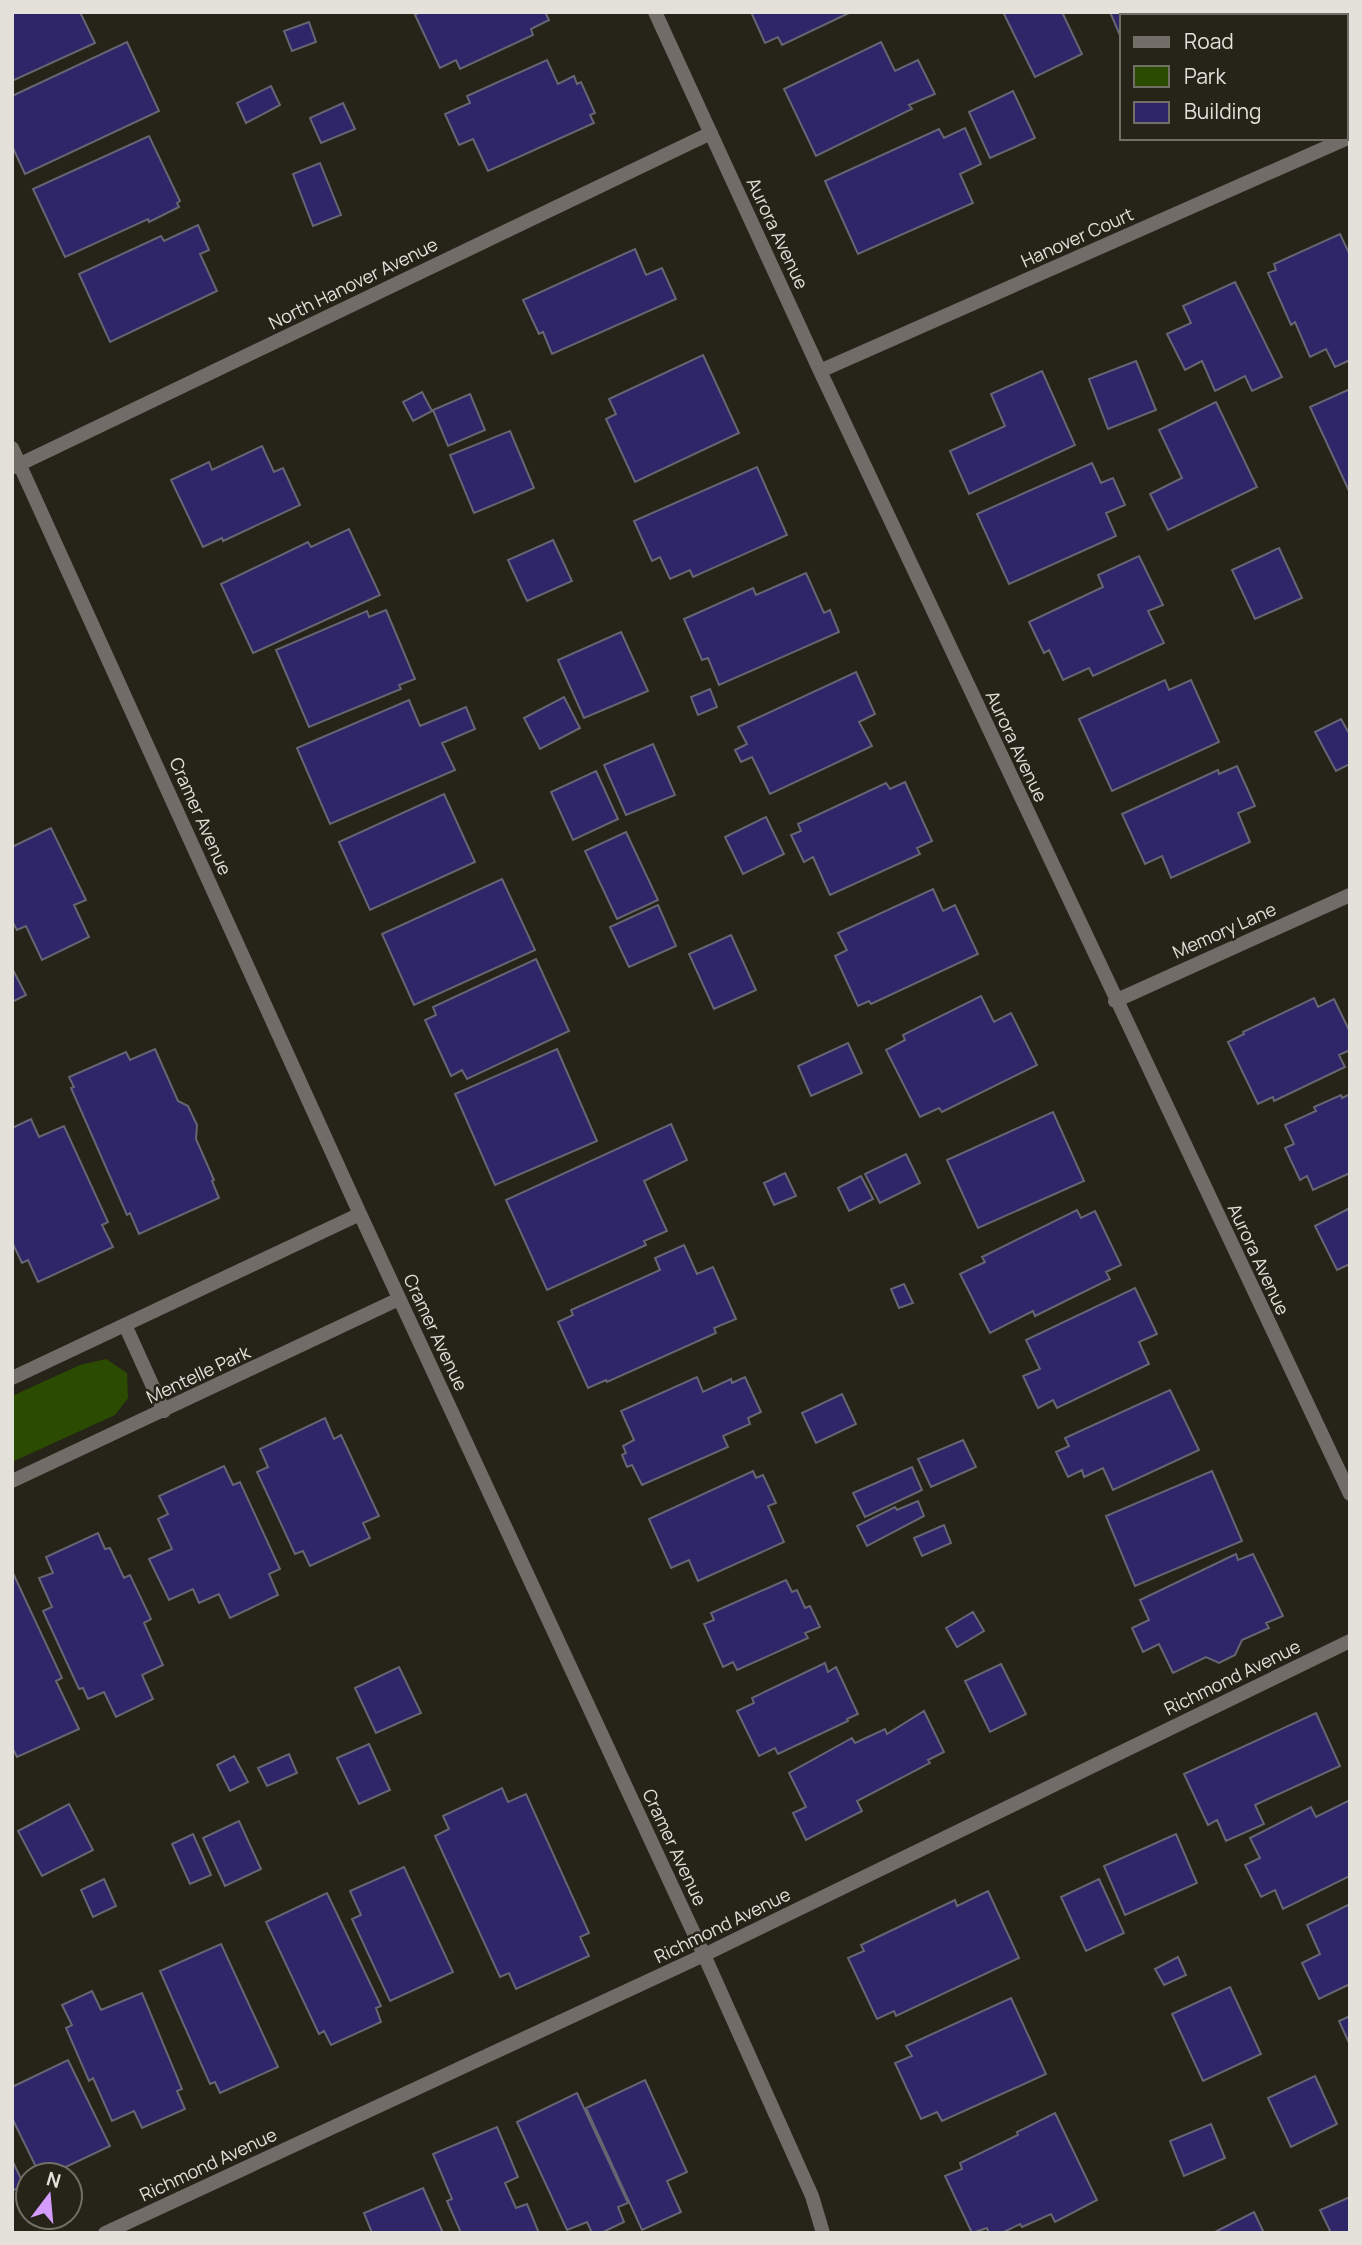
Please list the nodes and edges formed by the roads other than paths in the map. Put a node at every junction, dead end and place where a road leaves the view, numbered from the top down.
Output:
1 (655, 12) edge
2 (711, 133) junction
3 (1343, 140) edge
4 (820, 371) junction
5 (12, 448) edge
6 (16, 466) edge
7 (1350, 895) edge
8 (1115, 1001) junction
9 (360, 1214) junction
10 (399, 1299) junction
11 (125, 1325) junction
12 (12, 1378) edge
13 (164, 1411) junction
14 (12, 1482) edge
15 (1350, 1494) edge
16 (1350, 1642) edge
17 (704, 1955) junction
18 (105, 2233) edge
19 (823, 2233) edge

1 - 2 street, Aurora Avenue
2 - 4 street, Aurora Avenue
2 - 6 street, North Hanover Avenue
3 - 4 street, Hanover Court
4 - 8 street, Aurora Avenue
5 - 6 street, Cramer Avenue
6 - 9 street, Cramer Avenue
7 - 8 street, Memory Lane
8 - 15 street, Aurora Avenue
9 - 10 street, Cramer Avenue
9 - 11 street
10 - 13 street, Mentelle Park
10 - 17 street, Cramer Avenue
11 - 12 street
11 - 13 street
13 - 14 street, Mentelle Park
16 - 17 street, Richmond Avenue
17 - 18 street, Richmond Avenue
17 - 19 street, Cramer Avenue

